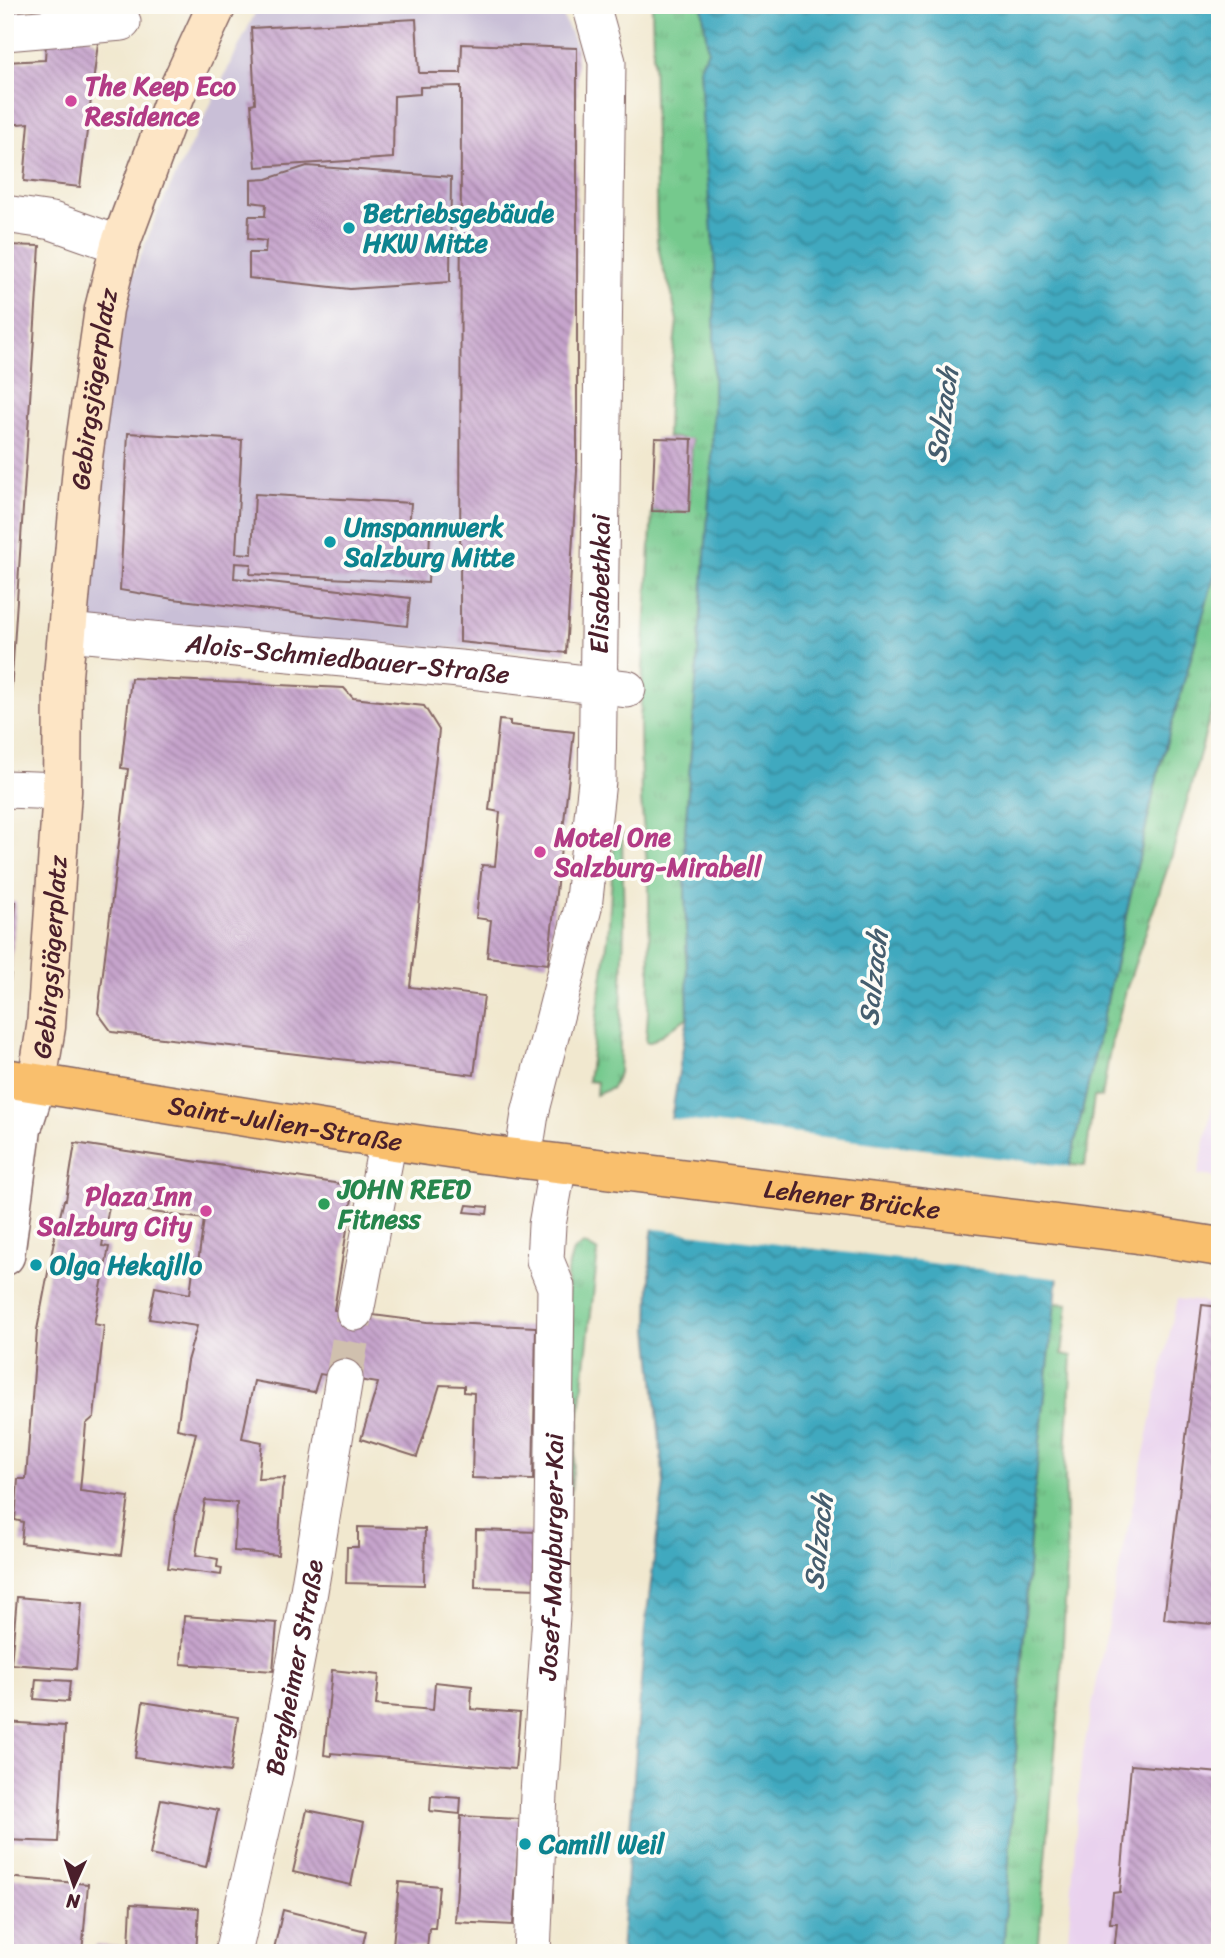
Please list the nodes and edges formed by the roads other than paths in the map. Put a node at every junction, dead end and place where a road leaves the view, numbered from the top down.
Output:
1 (217, 5) edge
2 (591, 5) edge
3 (122, 22) dead end
4 (5, 32) edge
5 (5, 214) edge
6 (120, 245) junction
7 (67, 632) junction
8 (613, 687) junction
9 (5, 789) edge
10 (62, 791) junction
11 (21, 1080) edge
12 (388, 1140) junction
13 (548, 1162) junction
14 (1220, 1247) edge
15 (5, 1256) edge
16 (355, 1312) tunnel mouth
17 (344, 1378) tunnel mouth
18 (233, 1953) edge
19 (532, 1953) edge

1 - 6 main road, Gebirgsjägerplatz
2 - 8 street, Elisabethkai
3 - 4 street
5 - 6 street
6 - 7 main road, Gebirgsjägerplatz
7 - 8 street, Alois-Schmiedbauer-Straße
7 - 10 main road, Gebirgsjägerplatz
8 - 13 street, Elisabethkai
9 - 10 street
10 - 11 main road, Gebirgsjägerplatz
11 - 12 main road, Saint-Julien-Straße
11 - 15 street
12 - 13 main road, Saint-Julien-Straße
12 - 16 street
13 - 14 main road, Lehener Brücke
13 - 19 street, Josef-Mayburger-Kai
17 - 18 street, Bergheimer Straße

